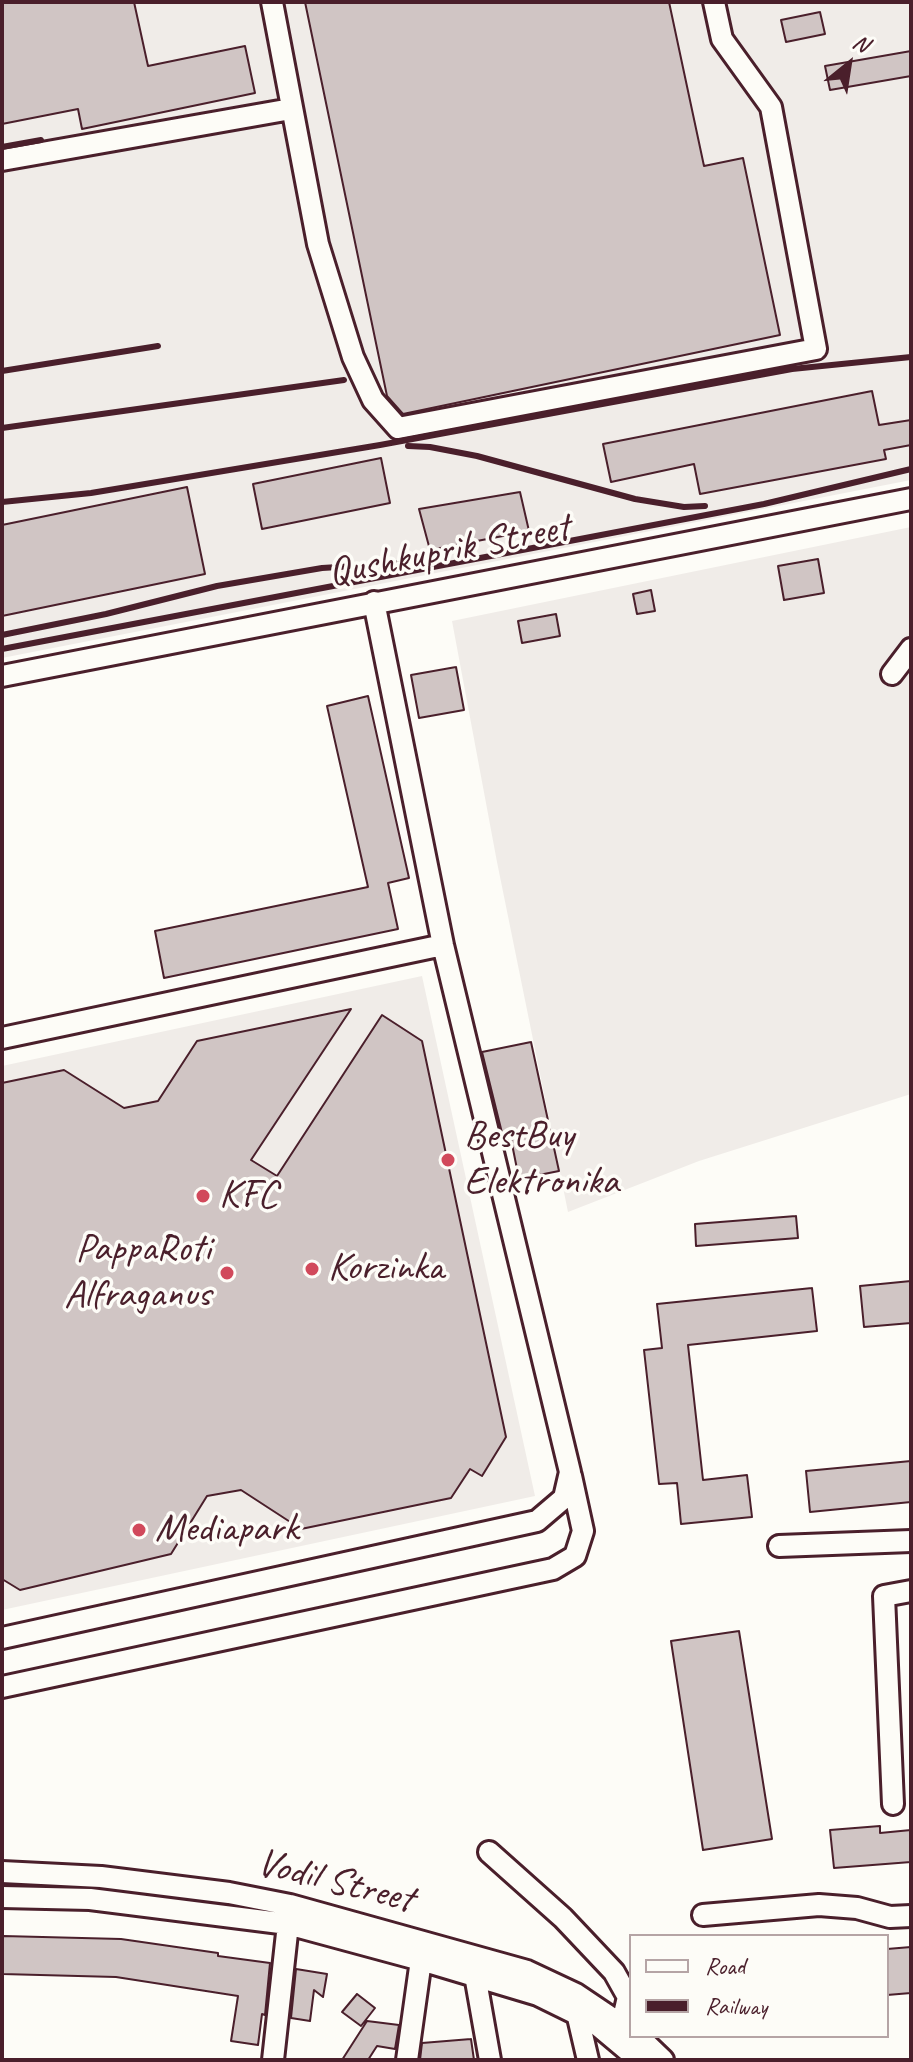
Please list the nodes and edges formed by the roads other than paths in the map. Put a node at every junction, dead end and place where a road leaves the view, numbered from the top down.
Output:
1 (272, 2) edge
2 (714, 2) edge
3 (291, 109) junction
4 (2, 160) edge
5 (911, 499) edge
6 (374, 602) junction
7 (911, 649) edge
8 (892, 674) dead end
9 (2, 676) edge
10 (443, 945) junction
11 (2, 1038) edge
12 (570, 1472) junction
13 (911, 1541) edge
14 (779, 1546) dead end
15 (911, 1591) edge
16 (2, 1638) edge
17 (2, 1687) edge
18 (893, 1804) dead end
19 (489, 1852) dead end
20 (2, 1872) edge
21 (2, 1897) edge
22 (703, 1915) dead end
23 (911, 1916) edge
24 (288, 1924) junction
25 (421, 1960) junction
26 (475, 1975) junction
27 (629, 2002) edge
28 (577, 2013) junction
29 (629, 2032) edge
30 (629, 2037) edge
31 (637, 2038) edge
32 (273, 2060) edge
33 (407, 2060) edge
34 (490, 2060) edge
35 (588, 2060) edge
36 (663, 2060) edge

1 - 3 street
2 - 3 street
3 - 4 street
5 - 6 street, Qushkuprik Street
6 - 9 street, Qushkuprik Street
6 - 10 street
7 - 8 street
10 - 11 street
10 - 12 street
12 - 16 street
12 - 17 street
13 - 14 street
15 - 18 street
19 - 27 street
20 - 29 street, Vodil Street
21 - 24 street, Vodil Street
22 - 23 street
24 - 25 street, Vodil Street
24 - 32 street
25 - 26 street, Vodil Street
25 - 33 street
26 - 28 street, Vodil Street
26 - 34 street
28 - 30 street, Vodil Street
28 - 35 street
31 - 36 street, Vodil Street

